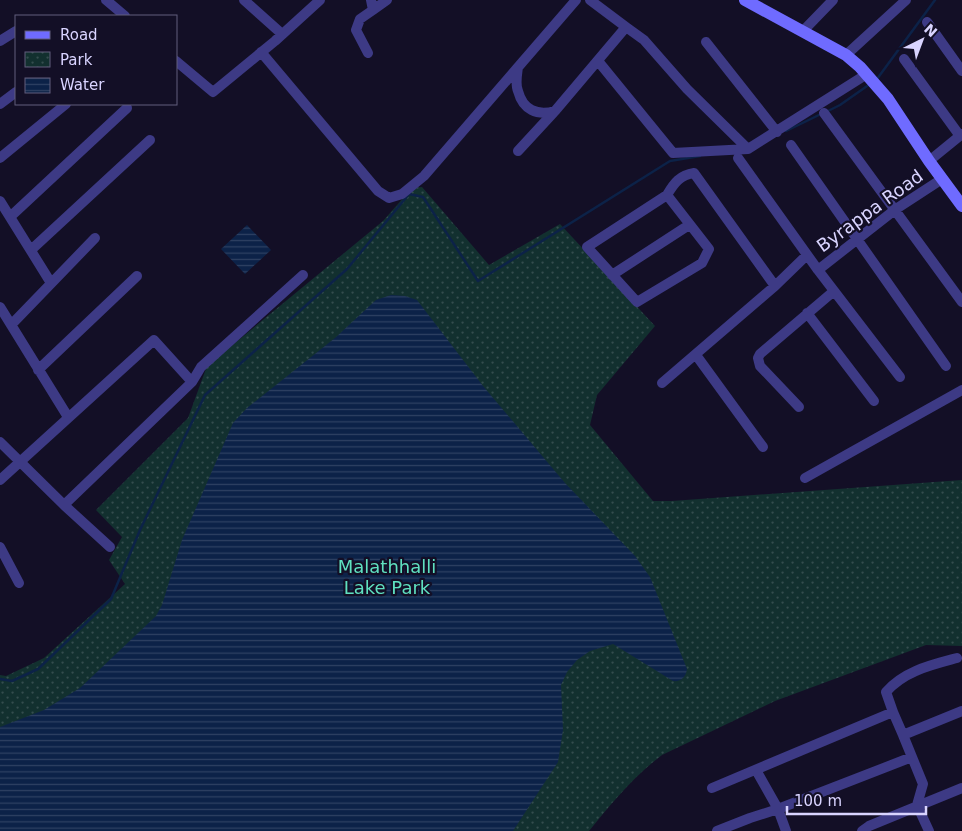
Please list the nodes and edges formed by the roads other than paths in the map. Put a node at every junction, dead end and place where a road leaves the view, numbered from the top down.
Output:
1 (106, 0) edge
2 (244, 0) edge
3 (320, 0) edge
4 (386, 0) edge
5 (576, 0) edge
6 (590, 0) edge
7 (745, 0) edge
8 (834, 0) edge
9 (906, 0) edge
10 (372, 5) edge
11 (122, 15) edge
12 (927, 22) dead end
13 (626, 27) junction
14 (803, 31) junction
15 (15, 32) edge
16 (282, 34) junction
17 (0, 41) edge
18 (706, 42) dead end
19 (261, 52) junction
20 (368, 53) dead end
21 (846, 54) junction
22 (904, 59) dead end
23 (598, 61) junction
24 (178, 63) edge
25 (518, 67) junction
26 (962, 71) edge
27 (870, 78) junction
28 (15, 93) edge
29 (0, 104) edge
30 (65, 105) edge
31 (127, 108) dead end
32 (555, 111) junction
33 (824, 113) dead end
34 (777, 132) junction
35 (961, 135) edge
36 (150, 140) dead end
37 (791, 145) dead end
38 (748, 149) junction
39 (518, 152) dead end
40 (0, 158) edge
41 (738, 158) dead end
42 (929, 161) junction
43 (942, 179) junction
44 (667, 195) junction
45 (0, 201) edge
46 (962, 206) edge
47 (896, 210) junction
48 (10, 217) junction
49 (689, 225) junction
50 (95, 238) dead end
51 (856, 240) junction
52 (31, 250) junction
53 (807, 255) junction
54 (818, 270) junction
55 (303, 275) dead end
56 (612, 275) junction
57 (137, 276) dead end
58 (52, 283) junction
59 (775, 286) junction
60 (834, 291) junction
61 (962, 302) edge
62 (0, 307) edge
63 (807, 313) junction
64 (11, 325) junction
65 (696, 355) junction
66 (946, 366) dead end
67 (38, 370) junction
68 (900, 377) dead end
69 (192, 382) junction
70 (662, 383) dead end
71 (962, 390) edge
72 (874, 401) dead end
73 (799, 407) dead end
74 (68, 417) junction
75 (0, 442) edge
76 (763, 447) dead end
77 (21, 462) junction
78 (805, 478) dead end
79 (0, 480) edge
80 (64, 505) junction
81 (0, 547) edge
82 (110, 547) dead end
83 (19, 583) dead end
84 (957, 658) dead end
85 (962, 711) edge
86 (893, 712) junction
87 (903, 735) junction
88 (912, 757) junction
89 (756, 770) junction
90 (712, 788) dead end
91 (961, 790) edge
92 (917, 805) junction
93 (778, 809) junction
94 (867, 829) edge
95 (717, 831) edge
96 (786, 831) edge
97 (929, 831) edge

1 - 11 street
2 - 16 street
3 - 16 street
4 - 10 street
5 - 25 street
6 - 13 street
7 - 14 main road
8 - 14 street
9 - 21 street
10 - 20 street
12 - 26 street
13 - 23 street
13 - 38 street
14 - 21 main road
15 - 17 street
16 - 19 street
18 - 34 street
19 - 24 street
19 - 25 street
21 - 27 main road
22 - 35 street
23 - 32 street
23 - 38 street
25 - 32 street
27 - 34 street
27 - 42 main road
28 - 29 street
30 - 40 street
31 - 48 street
32 - 39 street
33 - 47 street
34 - 38 street
35 - 42 street
36 - 52 street
37 - 51 street
41 - 53 street
42 - 43 main road
43 - 46 main road
43 - 47 street, Byrappa Road
44 - 49 street
44 - 56 street
44 - 59 street
45 - 48 street
47 - 51 street, Byrappa Road
47 - 61 street
48 - 52 street
49 - 56 street
49 - 56 street
50 - 58 street
51 - 54 street, Byrappa Road
51 - 66 street
52 - 58 street
53 - 54 street
53 - 59 street
54 - 60 street
55 - 69 street
57 - 67 street
58 - 64 street
59 - 65 street
60 - 63 street
60 - 68 street
62 - 64 street
63 - 72 street
63 - 73 street
64 - 67 street
65 - 70 street
65 - 76 street
67 - 74 street
69 - 74 street
69 - 80 street
71 - 78 street
74 - 77 street
75 - 77 street
77 - 79 street
77 - 80 street
80 - 82 street
81 - 83 street
84 - 86 street
85 - 87 street
86 - 87 street
86 - 89 street
87 - 88 street
88 - 92 street
88 - 93 street
89 - 90 street
89 - 93 street
91 - 92 street
92 - 94 street
92 - 97 street
93 - 95 street
93 - 96 street

